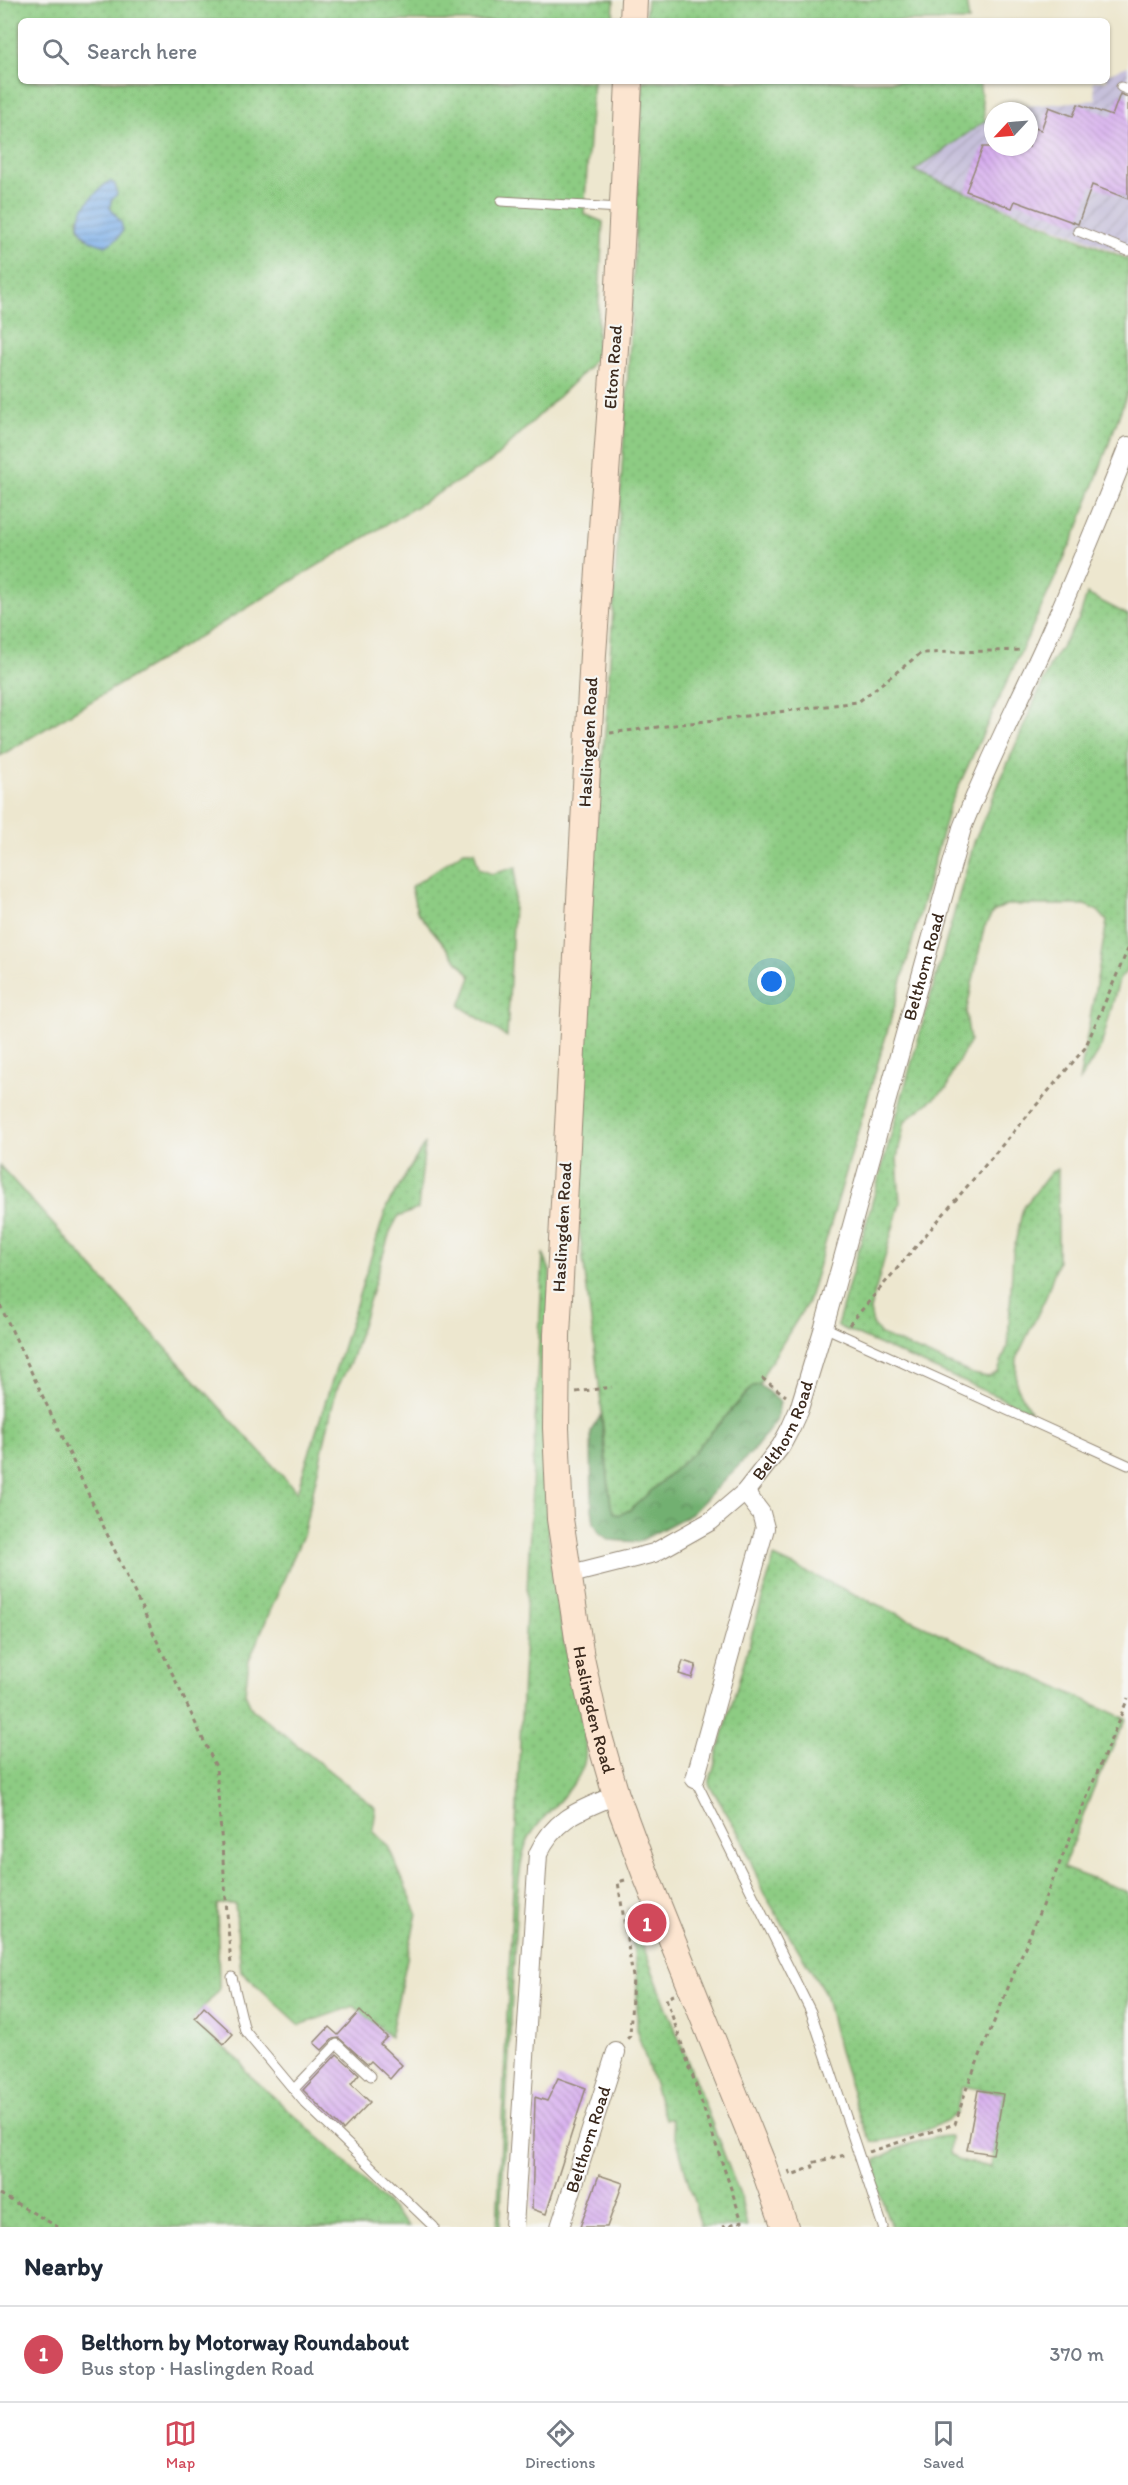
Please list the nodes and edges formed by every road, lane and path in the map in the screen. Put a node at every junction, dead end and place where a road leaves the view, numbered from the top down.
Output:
1 (634, 0) edge
2 (633, 18) edge
3 (629, 84) edge
4 (501, 201) dead end
5 (623, 208) junction
6 (1078, 231) dead end
7 (1128, 251) edge
8 (1128, 446) edge
9 (1043, 649) junction
10 (593, 654) joint
11 (588, 735) junction
12 (1128, 949) edge
13 (0, 1305) edge
14 (824, 1327) junction
15 (842, 1333) junction
16 (762, 1378) dead end
17 (612, 1388) dead end
18 (556, 1395) junction
19 (800, 1406) junction
20 (1128, 1466) edge
21 (746, 1492) junction
22 (567, 1575) junction
23 (1128, 1698) edge
24 (695, 1779) joint
25 (616, 1795) junction
26 (645, 1873) junction
27 (232, 1977) joint
28 (691, 1989) junction
29 (616, 2052) joint
30 (371, 2076) dead end
31 (294, 2090) junction
32 (858, 2154) junction
33 (838, 2155) dead end
34 (791, 2175) dead end
35 (0, 2194) edge
36 (58, 2227) edge
37 (434, 2227) edge
38 (514, 2227) edge
39 (560, 2227) edge
40 (723, 2227) edge
41 (785, 2227) edge
42 (883, 2227) edge

1 - 2 main road
3 - 5 main road, Elton Road
4 - 5 lane
5 - 10 main road, Elton Road
6 - 7 lane
8 - 9 street, Belthorn Road
9 - 11 path
9 - 14 street, Belthorn Road
10 - 11 main road, Haslingden Road
11 - 18 main road, Haslingden Road
12 - 15 path
13 - 27 path
14 - 15 lane
14 - 19 street, Belthorn Road
15 - 20 lane
16 - 19 path
17 - 18 path
18 - 22 main road, Haslingden Road
19 - 21 street, Belthorn Road
21 - 22 street, Belthorn Road
21 - 24 street, Belthorn Road
22 - 25 main road, Haslingden Road
23 - 32 path
24 - 32 lane
25 - 26 main road, Haslingden Road
25 - 38 street, Haslingden Road
26 - 28 main road, Haslingden Road
26 - 29 path
27 - 31 lane
28 - 40 path
28 - 41 main road, Haslingden Road
29 - 39 street, Belthorn Road
30 - 31 lane
31 - 37 lane
32 - 42 lane
33 - 34 path
35 - 36 path

